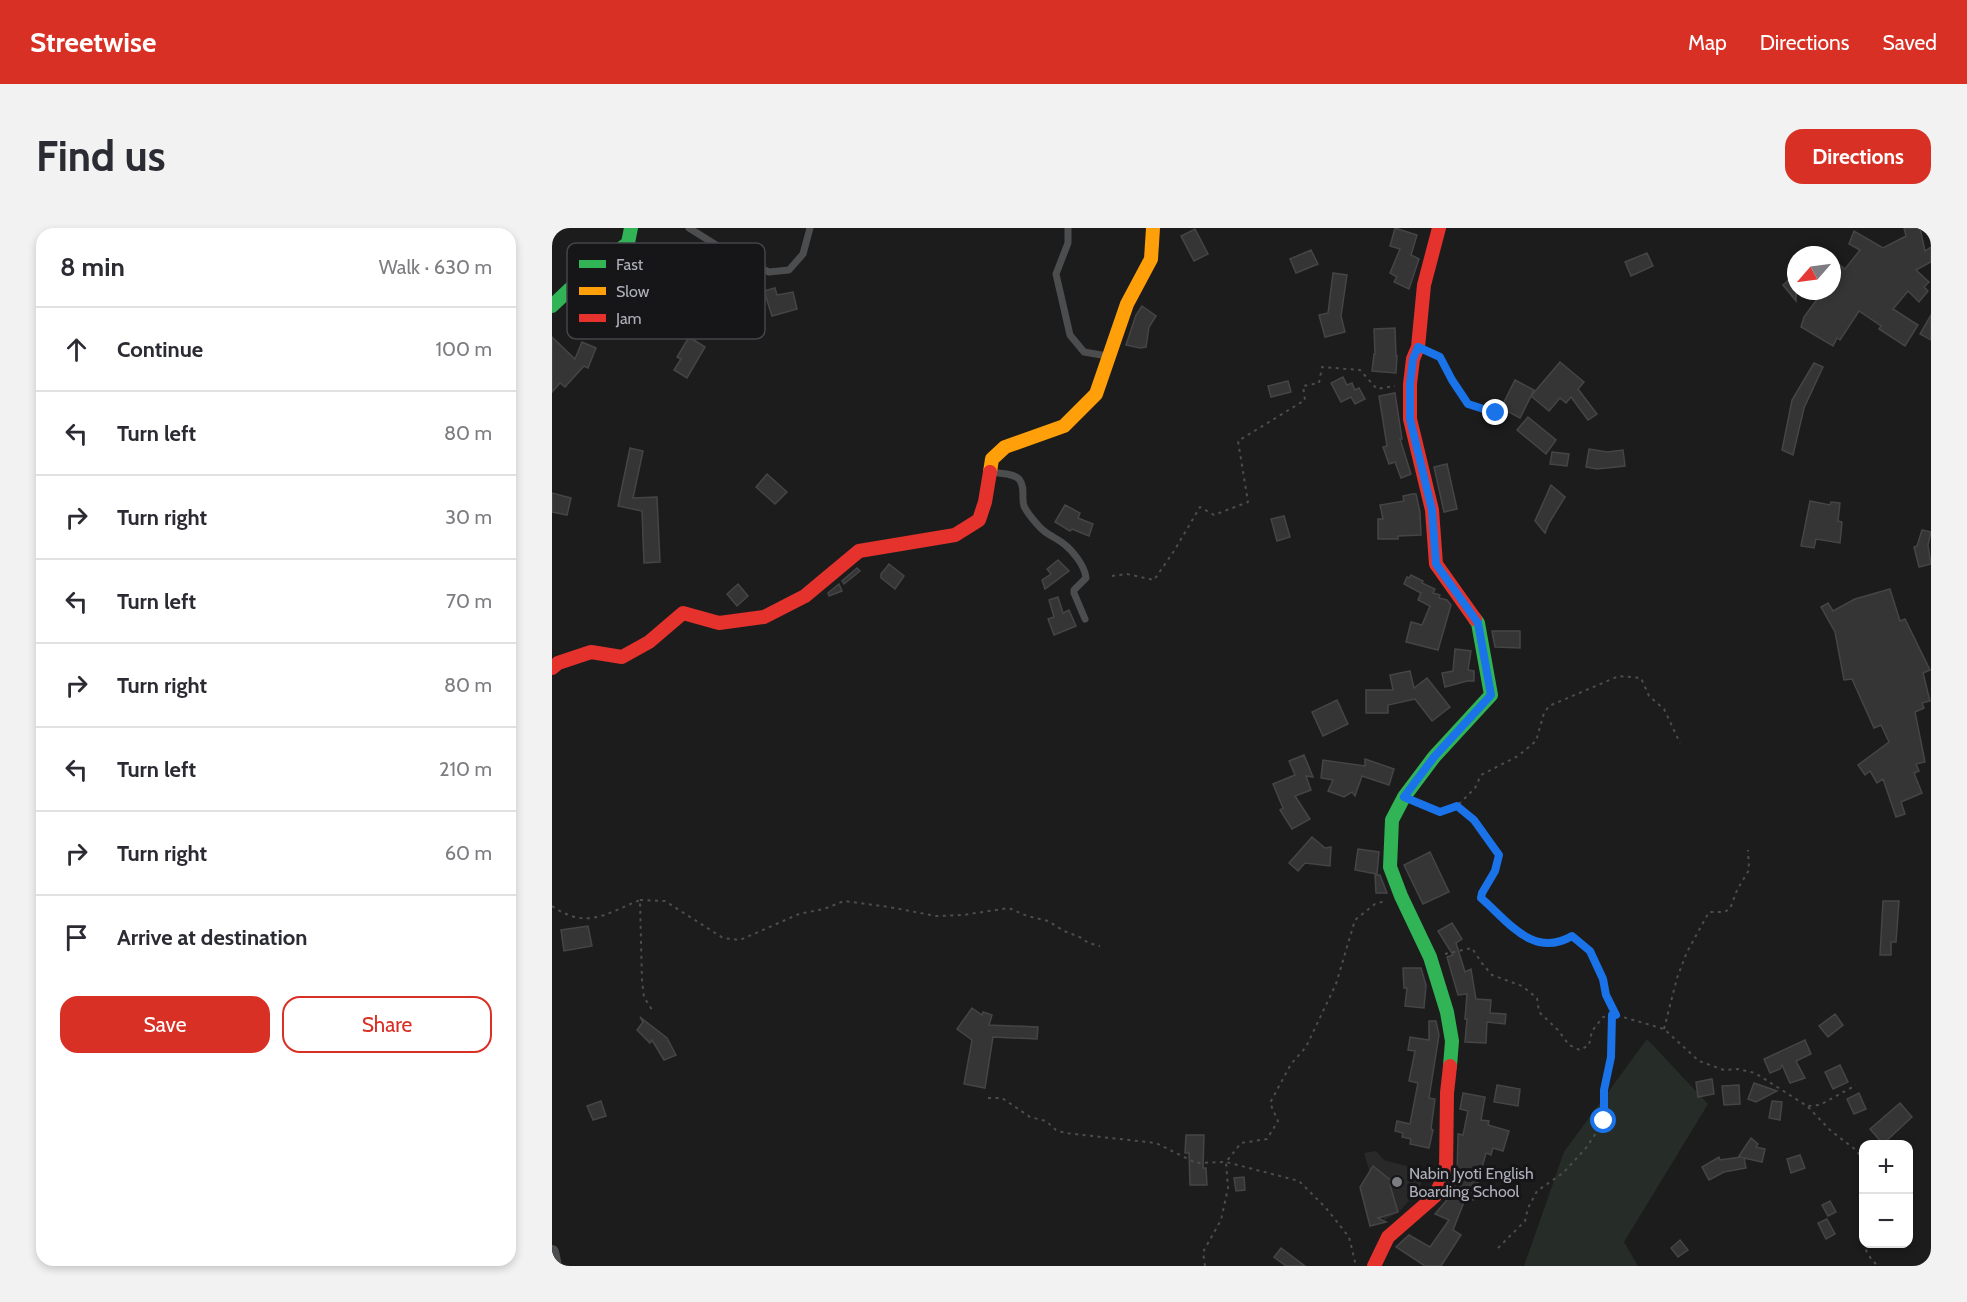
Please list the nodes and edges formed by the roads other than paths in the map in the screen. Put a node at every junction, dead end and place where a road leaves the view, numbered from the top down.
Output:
1 (631, 228) edge
2 (689, 228) edge
3 (810, 228) edge
4 (1068, 228) edge
5 (1153, 228) edge
6 (1439, 228) edge
7 (628, 243) edge
8 (713, 243) edge
9 (765, 270) edge
10 (567, 292) edge
11 (552, 306) edge
12 (1108, 356) junction
13 (990, 472) junction
14 (1085, 618) dead end
15 (552, 668) edge
16 (552, 1252) edge
17 (555, 1266) edge
18 (1374, 1266) edge

1 - 7 main road
2 - 8 lane
3 - 9 lane
4 - 12 lane
5 - 12 main road
6 - 18 main road
10 - 11 main road
12 - 13 main road
13 - 14 lane
13 - 15 main road
16 - 17 street

